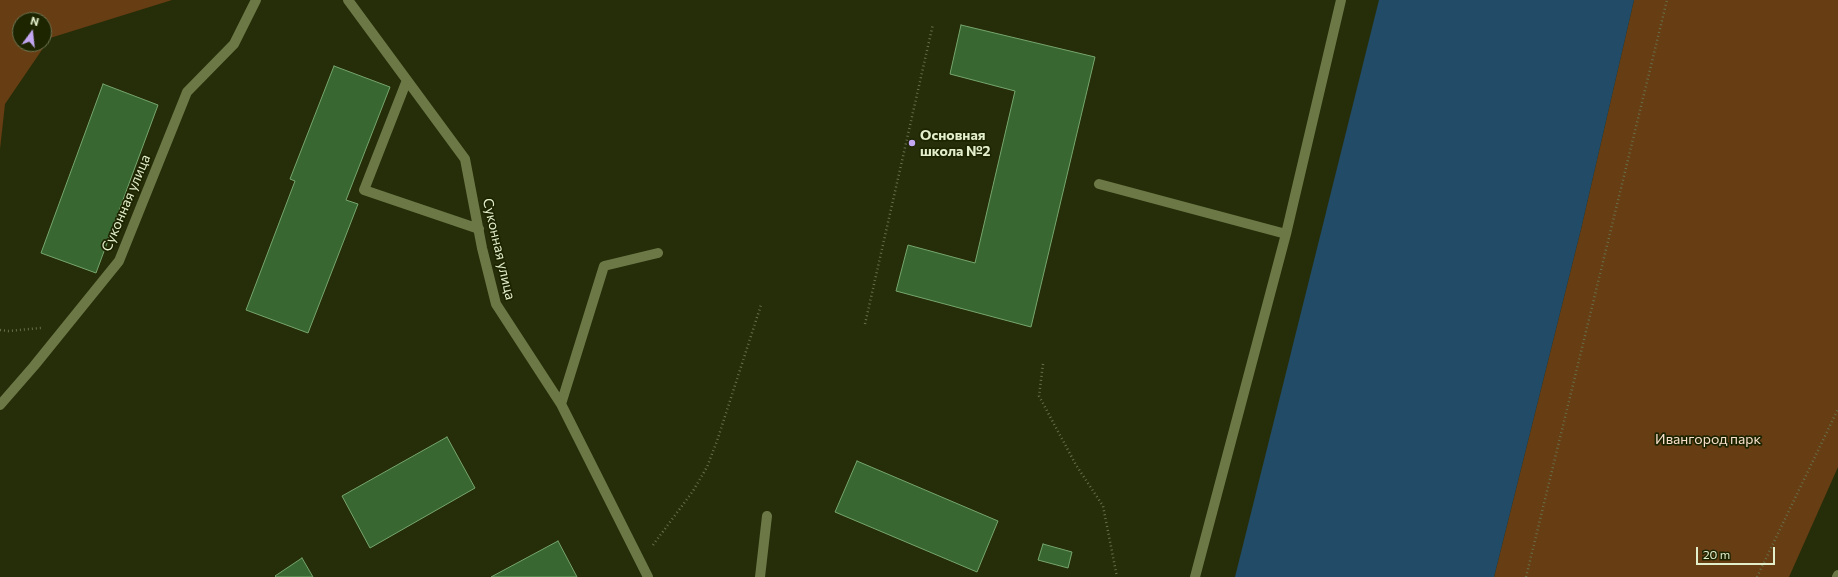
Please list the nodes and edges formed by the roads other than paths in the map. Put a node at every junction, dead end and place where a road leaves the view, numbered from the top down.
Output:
1 (256, 0) edge
2 (348, 0) edge
3 (1341, 0) edge
4 (407, 80) junction
5 (1099, 184) dead end
6 (479, 229) junction
7 (1286, 234) junction
8 (658, 253) dead end
9 (0, 404) edge
10 (561, 404) junction
11 (767, 516) dead end
12 (648, 577) edge
13 (760, 577) edge
14 (1195, 577) edge

1 - 9 lane, Суконная улица
2 - 4 lane, Суконная улица
3 - 7 lane
4 - 6 lane, Суконная улица
4 - 6 lane
5 - 7 lane
6 - 10 lane, Суконная улица
7 - 14 lane
8 - 10 lane
10 - 12 lane, Суконная улица
11 - 13 lane

